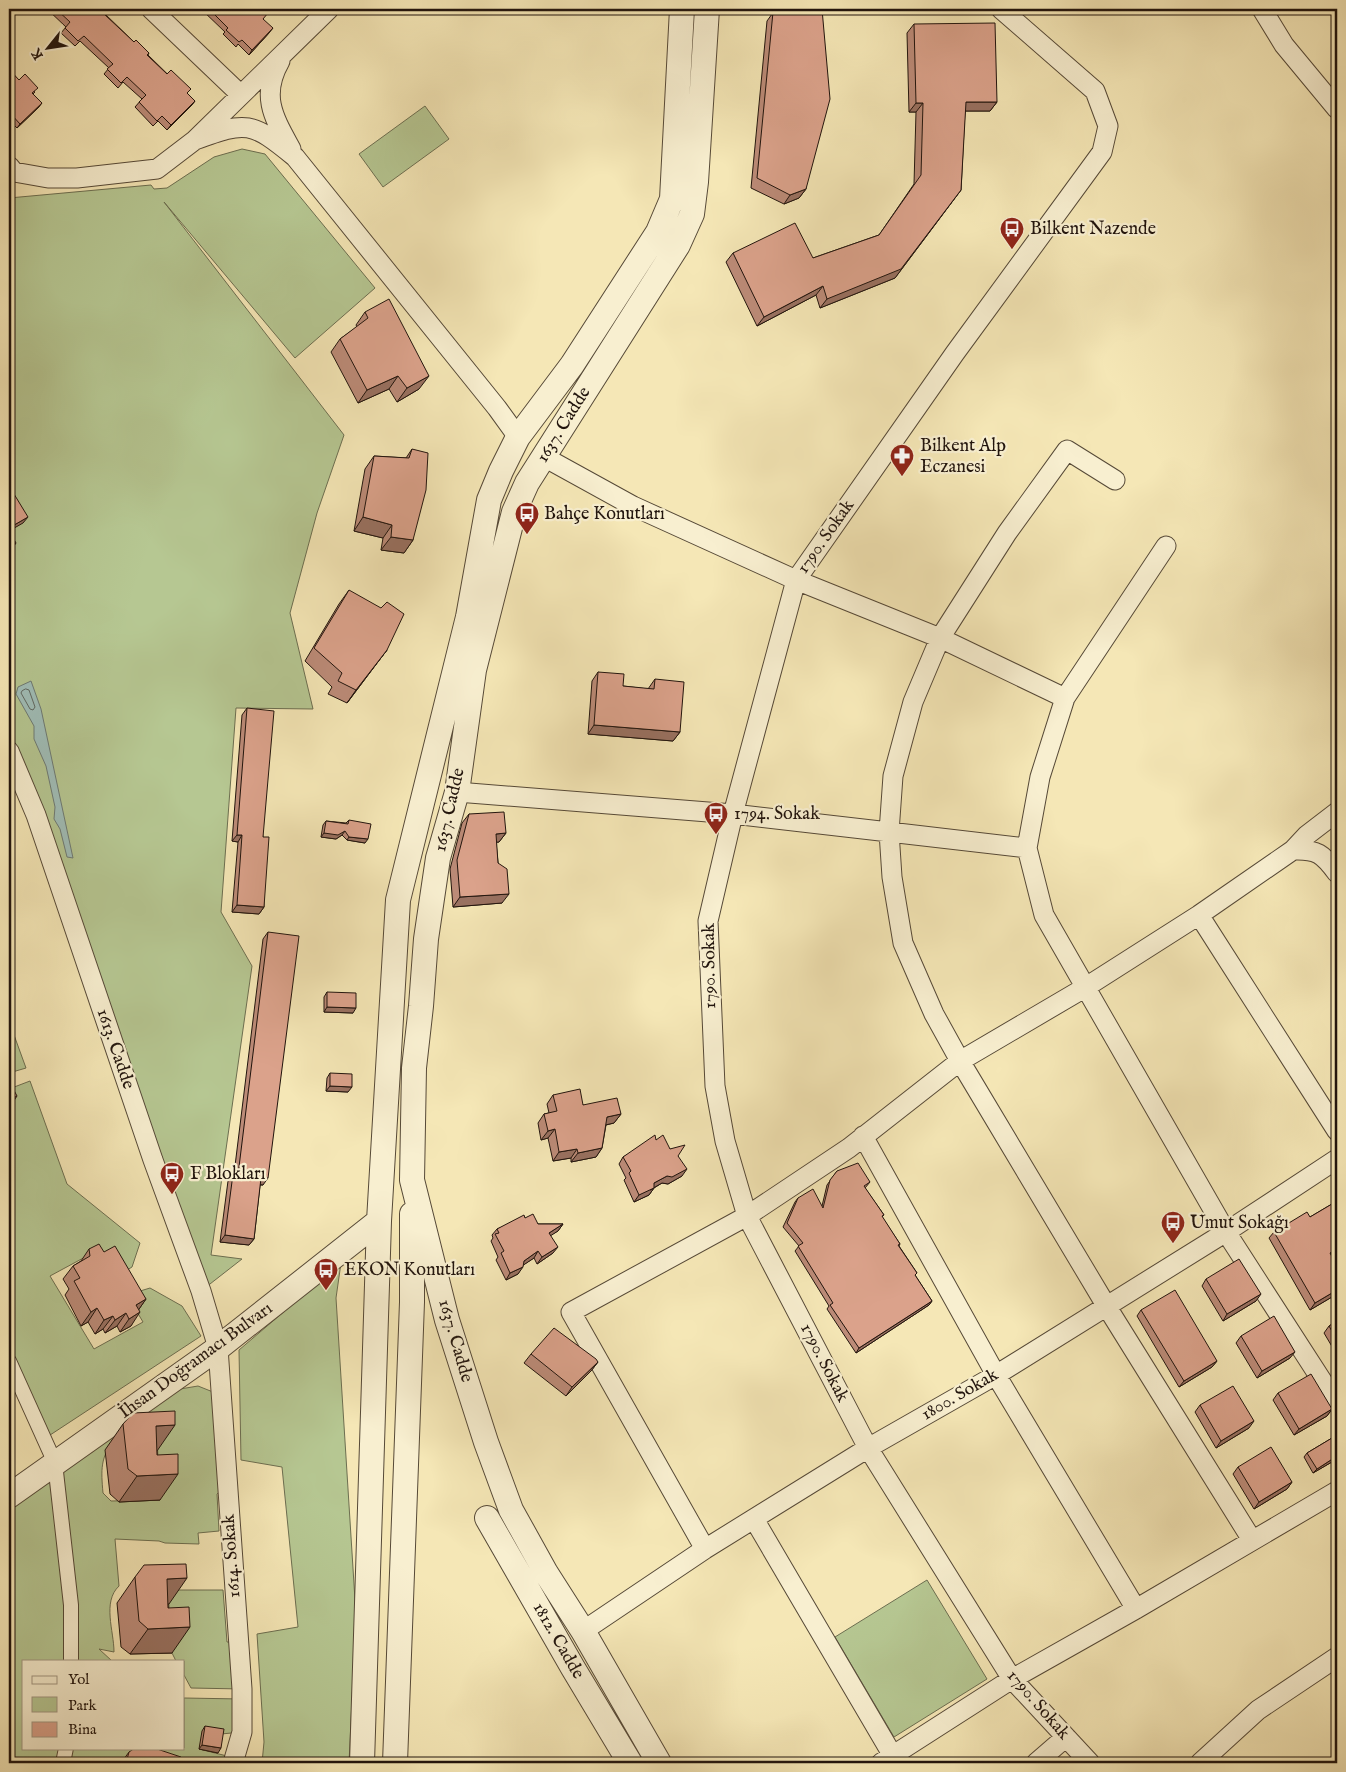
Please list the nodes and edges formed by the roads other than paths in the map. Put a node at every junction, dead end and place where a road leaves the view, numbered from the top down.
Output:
1 (151, 9) edge
2 (329, 9) edge
3 (682, 9) edge
4 (707, 9) edge
5 (1001, 9) edge
6 (1262, 9) edge
7 (283, 55) junction
8 (241, 95) junction
9 (1337, 109) edge
10 (195, 140) junction
11 (295, 157) junction
12 (11, 170) edge
13 (518, 437) junction
14 (544, 457) junction
15 (1115, 480) dead end
16 (1166, 546) dead end
17 (796, 580) junction
18 (940, 638) junction
19 (1065, 698) junction
20 (9, 751) edge
21 (457, 792) junction
22 (1337, 812) edge
23 (733, 814) junction
24 (889, 832) junction
25 (1027, 848) junction
26 (1293, 850) junction
27 (1337, 873) edge
28 (1199, 915) junction
29 (1086, 987) junction
30 (960, 1061) junction
31 (1337, 1131) edge
32 (863, 1136) junction
33 (1337, 1159) edge
34 (412, 1180) junction
35 (748, 1216) junction
36 (379, 1221) junction
37 (1226, 1232) junction
38 (1106, 1306) junction
39 (218, 1348) junction
40 (9, 1360) edge
41 (996, 1375) junction
42 (1337, 1404) edge
43 (868, 1448) junction
44 (55, 1463) junction
45 (1337, 1491) edge
46 (9, 1496) edge
47 (487, 1518) dead end
48 (754, 1519) junction
49 (1252, 1540) junction
50 (705, 1549) junction
51 (1136, 1609) junction
52 (583, 1631) junction
53 (560, 1645) junction
54 (1337, 1657) edge
55 (72, 1660) edge
56 (1012, 1680) junction
57 (1066, 1737) junction
58 (66, 1750) edge
59 (887, 1760) edge
60 (63, 1763) edge
61 (233, 1763) edge
62 (362, 1763) edge
63 (395, 1763) edge
64 (630, 1763) edge
65 (659, 1763) edge
66 (1036, 1763) edge
67 (1090, 1763) edge
68 (1200, 1763) edge

1 - 8 street
2 - 7 street
3 - 13 street, 1637. Cadde
4 - 14 street, 1637. Cadde
5 - 17 street, 1790. Sokak
6 - 9 street
7 - 8 street
7 - 11 street
8 - 10 street
10 - 11 street
10 - 12 street
11 - 13 street
13 - 14 street
13 - 36 street, 1637. Cadde
14 - 17 street
14 - 21 street, 1637. Cadde
15 - 18 street
16 - 19 street
17 - 18 street
17 - 23 street, 1790. Sokak
18 - 19 street
18 - 24 street
19 - 25 street
20 - 39 street, 1613. Cadde
21 - 23 street
21 - 34 street, 1637. Cadde
22 - 26 street
23 - 24 street
23 - 35 street, 1790. Sokak
24 - 25 street
24 - 30 street
25 - 29 street
26 - 27 street
26 - 28 street
28 - 29 street
28 - 31 street
29 - 30 street
29 - 37 street
30 - 32 street
30 - 38 street
32 - 35 street
32 - 41 street
33 - 37 street, 1800. Sokak
34 - 52 street, 1637. Cadde
34 - 63 street
35 - 43 street, 1790. Sokak
35 - 50 street
36 - 39 street, İhsan Doğramacı Bulvarı
36 - 62 street, 1637. Cadde
37 - 38 street, 1800. Sokak
37 - 42 street
38 - 41 street, 1800. Sokak
38 - 49 street
39 - 44 street, İhsan Doğramacı Bulvarı
39 - 61 street, 1614. Sokak
40 - 44 street
41 - 43 street, 1800. Sokak
41 - 51 street
43 - 48 street, 1800. Sokak
43 - 56 street, 1790. Sokak
44 - 46 street, İhsan Doğramacı Bulvarı
44 - 55 street
45 - 49 street
47 - 53 street, 1812. Cadde
48 - 50 street, 1800. Sokak
48 - 59 street
49 - 51 street
50 - 52 street, 1800. Sokak
51 - 56 street
52 - 53 street
52 - 65 street, 1812. Cadde
53 - 64 street, 1812. Cadde
54 - 68 street
56 - 57 street, 1790. Sokak
56 - 59 street
57 - 66 street
57 - 67 street, 1790. Sokak
58 - 60 street

